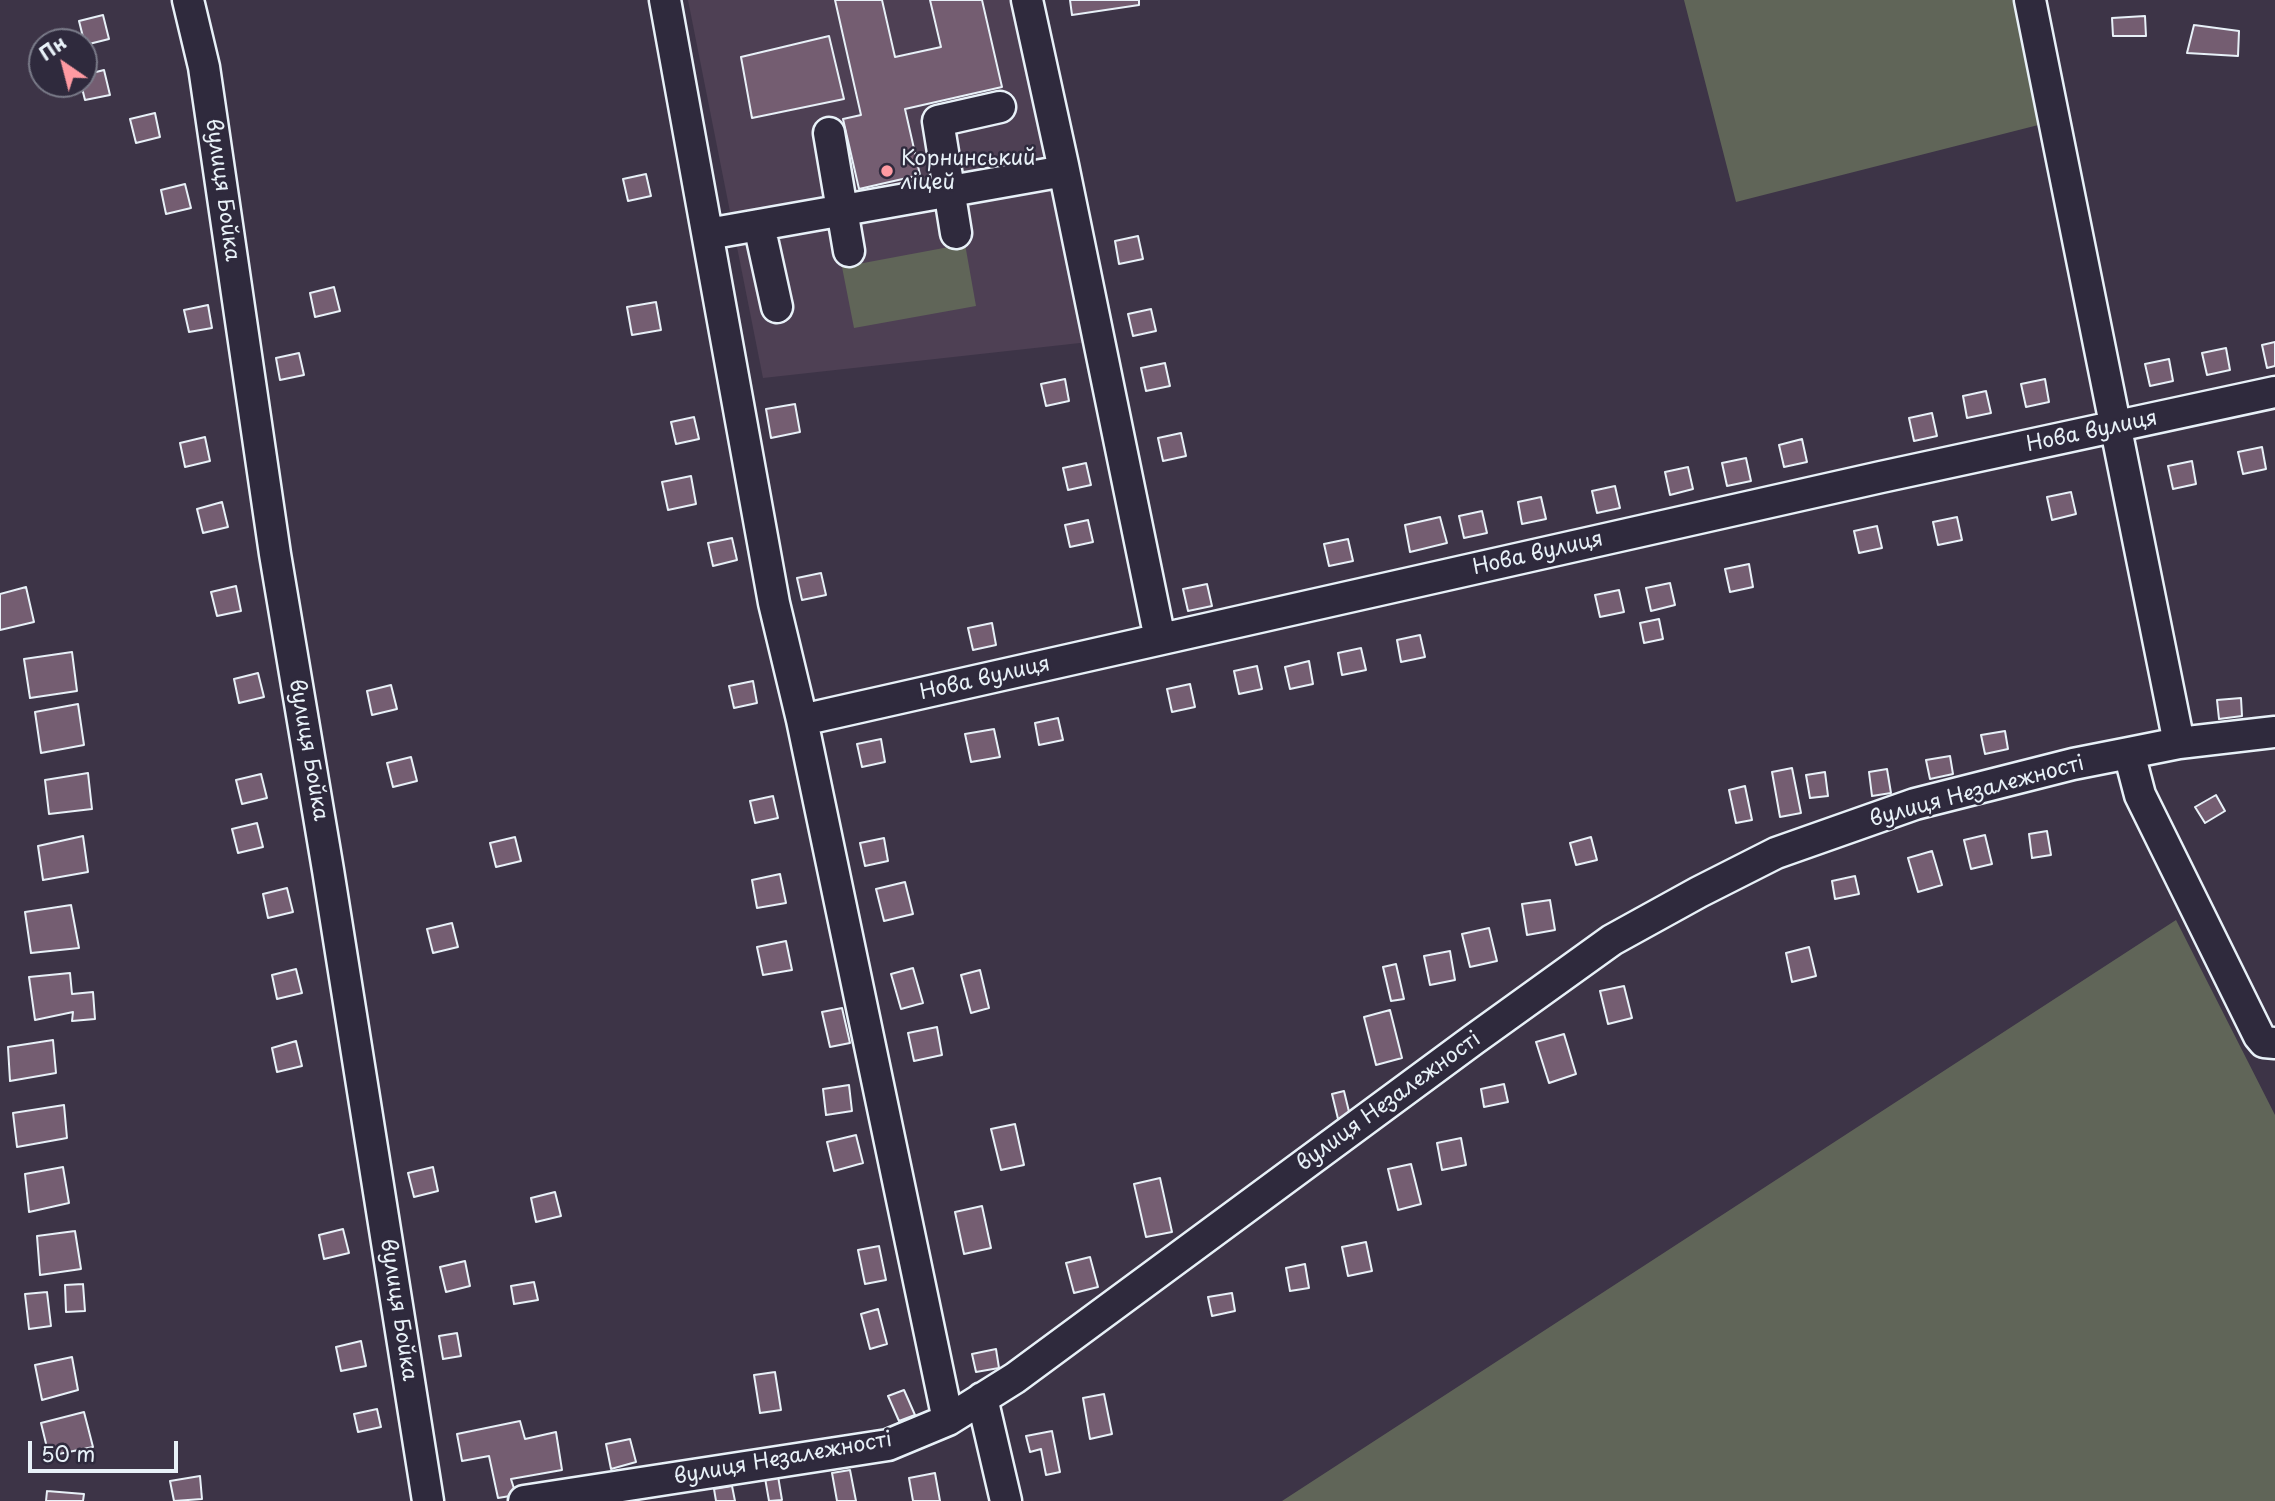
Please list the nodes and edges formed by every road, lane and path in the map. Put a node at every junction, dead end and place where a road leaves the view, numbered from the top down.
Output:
1 (188, 0) edge
2 (665, 0) edge
3 (1027, 0) edge
4 (2030, 0) edge
5 (1000, 107) dead end
6 (829, 133) dead end
7 (1064, 171) junction
8 (948, 192) junction
9 (842, 211) junction
10 (760, 225) junction
11 (956, 233) dead end
12 (708, 234) junction
13 (849, 251) dead end
14 (776, 307) dead end
15 (2275, 392) edge
16 (2116, 427) junction
17 (1160, 639) junction
18 (802, 720) junction
19 (2275, 732) edge
20 (2179, 743) junction
21 (2129, 753) junction
22 (2275, 1043) edge
23 (982, 1398) junction
24 (948, 1420) junction
25 (429, 1501) edge
26 (524, 1501) edge
27 (1006, 1501) edge

1 - 25 street, вулиця Бойка
2 - 12 street
3 - 7 street
4 - 16 street
5 - 8 street
6 - 9 street
7 - 8 street
7 - 17 street
8 - 9 street
8 - 11 street
9 - 10 street
9 - 13 street
10 - 12 street
10 - 14 street
12 - 18 street
15 - 16 street, Нова вулиця
16 - 17 street, Нова вулиця
16 - 20 street
17 - 18 street, Нова вулиця
18 - 24 street
19 - 20 street, вулиця Незалежності
20 - 21 street, вулиця Незалежності
21 - 22 street
21 - 23 street, вулиця Незалежності
23 - 24 street, вулиця Незалежності
23 - 27 street
24 - 26 street, вулиця Незалежності

